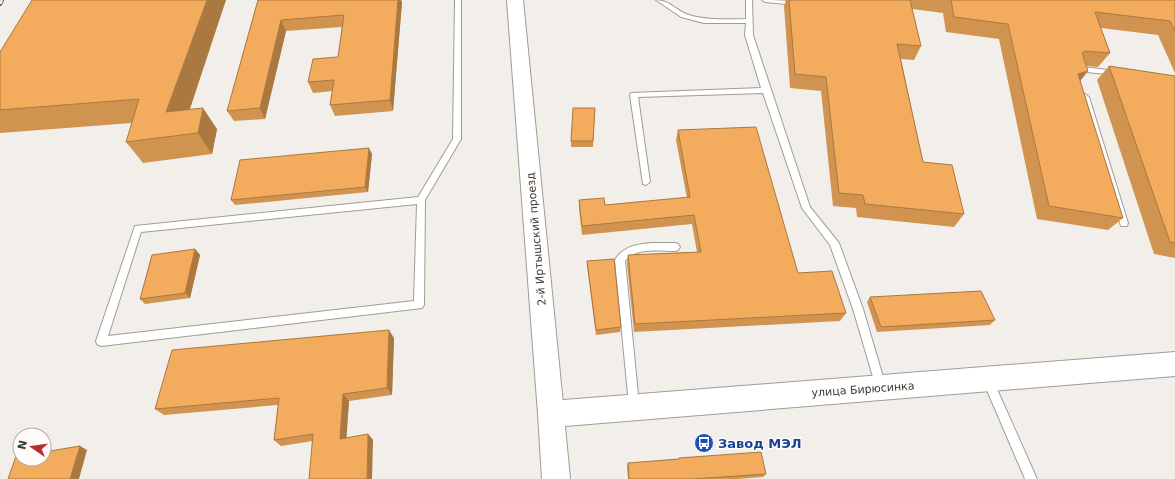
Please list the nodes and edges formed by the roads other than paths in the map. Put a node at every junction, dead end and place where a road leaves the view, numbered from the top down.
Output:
1 (458, 0) edge
2 (514, 0) edge
3 (659, 0) edge
4 (749, 0) edge
5 (765, 0) edge
6 (803, 4) edge
7 (749, 22) junction
8 (1122, 74) edge
9 (1079, 75) edge
10 (766, 90) junction
11 (1083, 90) edge
12 (646, 182) dead end
13 (421, 200) junction
14 (1124, 223) edge
15 (675, 247) dead end
16 (1175, 364) edge
17 (987, 379) junction
18 (881, 387) junction
19 (634, 407) junction
20 (551, 414) junction
21 (556, 479) edge
22 (1030, 479) edge

1 - 13 lane
2 - 20 main road, 2-й Иртышский проезд
3 - 7 lane
4 - 7 lane
5 - 6 lane
7 - 10 lane
8 - 9 lane
10 - 12 lane
10 - 18 lane
11 - 14 lane
13 - 13 lane
15 - 19 lane
16 - 17 main road, улица Бирюсинка
17 - 18 main road, улица Бирюсинка
17 - 22 lane
18 - 19 main road, улица Бирюсинка
19 - 20 main road, улица Бирюсинка
20 - 21 main road, 2-й Иртышский проезд

